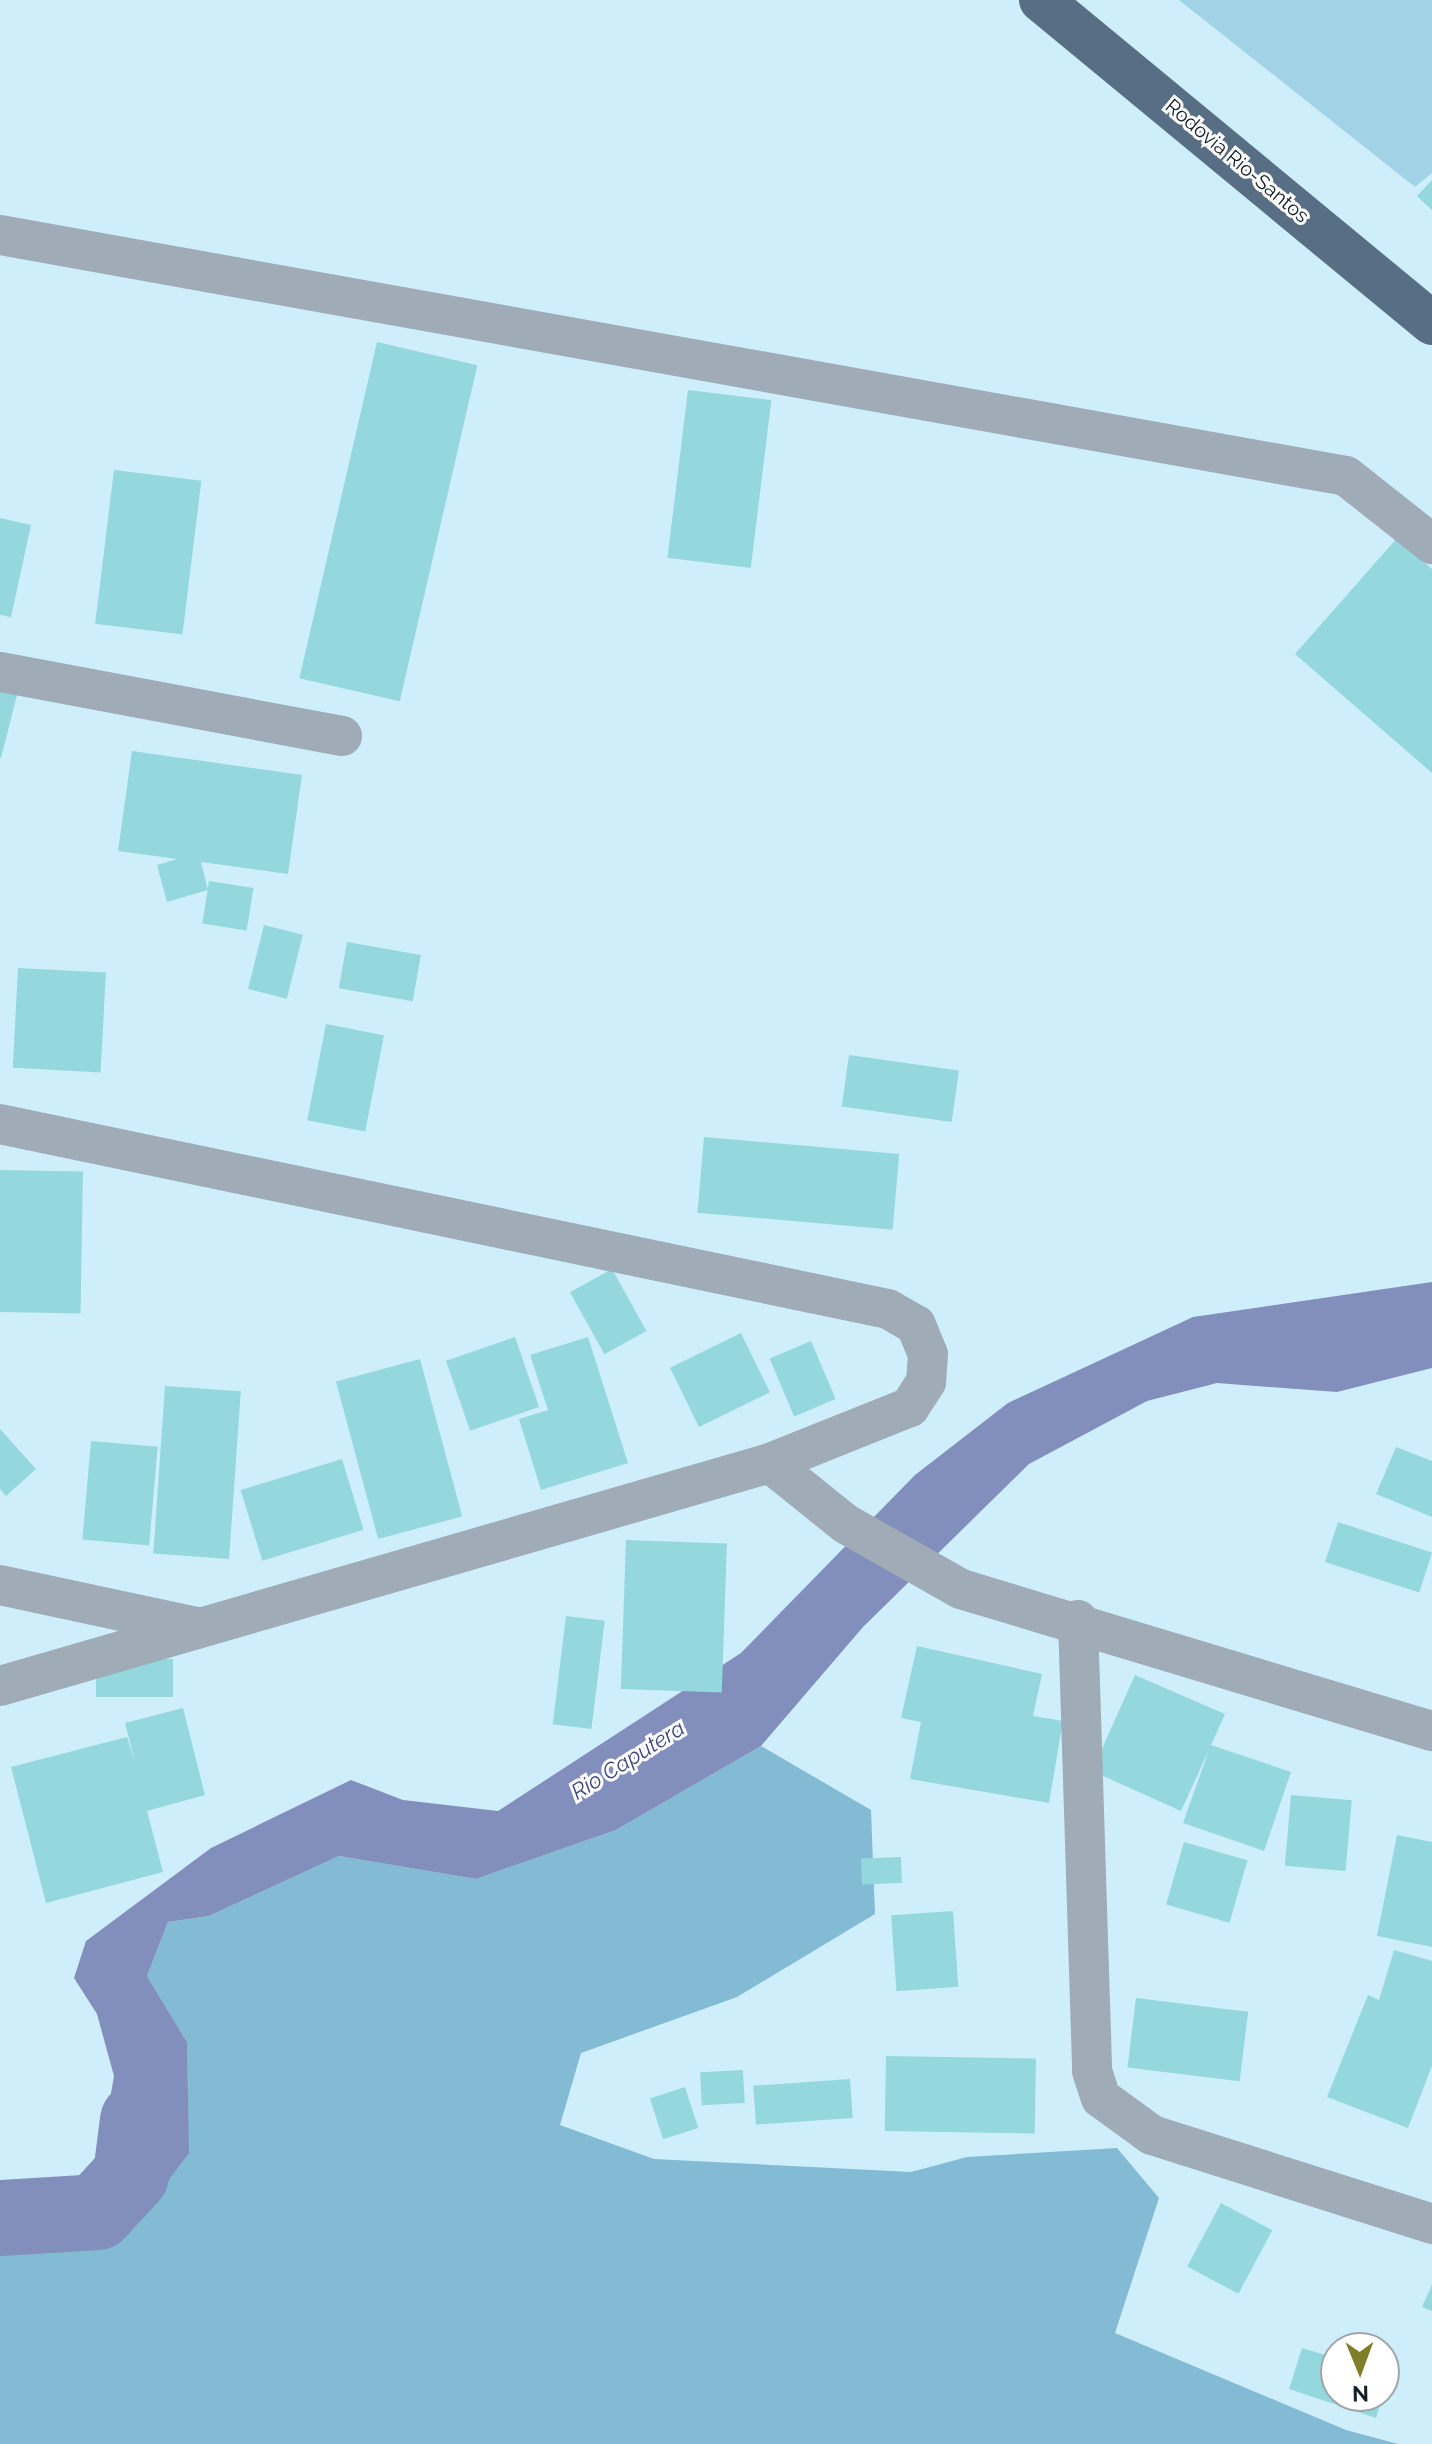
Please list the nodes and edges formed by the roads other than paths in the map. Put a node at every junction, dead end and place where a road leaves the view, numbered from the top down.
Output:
1 (1041, 0) edge
2 (0, 235) edge
3 (1432, 323) edge
4 (1432, 544) edge
5 (0, 672) edge
6 (342, 736) dead end
7 (0, 1124) edge
8 (770, 1463) junction
9 (0, 1585) edge
10 (1078, 1620) junction
11 (201, 1628) junction
12 (0, 1686) edge
13 (1432, 1731) edge
14 (1432, 2224) edge

1 - 3 highway, Rodovia Rio-Santos
2 - 4 street
5 - 6 street
7 - 8 street
8 - 10 street
8 - 11 street
9 - 11 street
10 - 13 street
10 - 14 street
11 - 12 street

